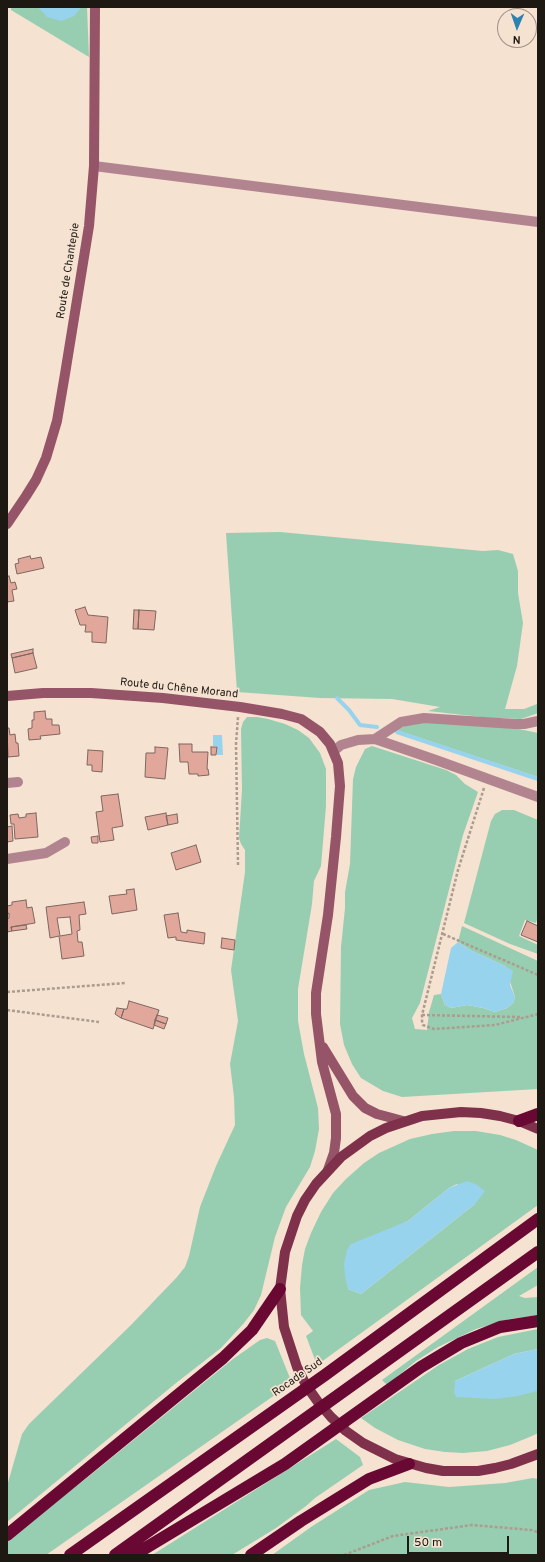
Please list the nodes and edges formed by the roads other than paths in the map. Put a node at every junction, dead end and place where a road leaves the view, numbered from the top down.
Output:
1 (95, 7) edge
2 (94, 166) junction
3 (538, 222) edge
4 (7, 524) edge
5 (7, 696) edge
6 (538, 721) edge
7 (375, 739) junction
8 (334, 751) junction
9 (18, 782) dead end
10 (7, 783) edge
11 (538, 797) edge
12 (65, 842) dead end
13 (7, 860) edge
14 (319, 1040) junction
15 (538, 1114) edge
16 (404, 1121) junction
17 (519, 1122) junction
18 (538, 1129) edge
19 (328, 1170) junction
20 (538, 1219) edge
21 (538, 1252) edge
22 (280, 1289) junction
23 (538, 1321) edge
24 (538, 1454) edge
25 (528, 1459) junction
26 (538, 1460) edge
27 (409, 1464) junction
28 (7, 1535) edge
29 (70, 1555) edge
30 (115, 1555) edge
31 (120, 1555) edge
32 (251, 1555) edge

1 - 2 main road, Route de Chantepie
2 - 3 street
2 - 4 main road, Route de Chantepie
5 - 8 main road, Route du Chêne Morand
6 - 7 street
7 - 8 street
7 - 11 street
8 - 14 main road, Route du Chêne Morand
9 - 10 street
12 - 13 street
14 - 16 main road, Route du Chêne Morand
14 - 19 main road, Route du Chêne Morand
15 - 17 highway
16 - 17 main road
16 - 19 main road
17 - 18 main road
19 - 22 main road
20 - 29 highway, Rocade Sud
21 - 30 highway
22 - 27 main road
22 - 28 highway
23 - 31 highway
24 - 25 main road
25 - 26 main road
25 - 27 main road
27 - 32 highway

